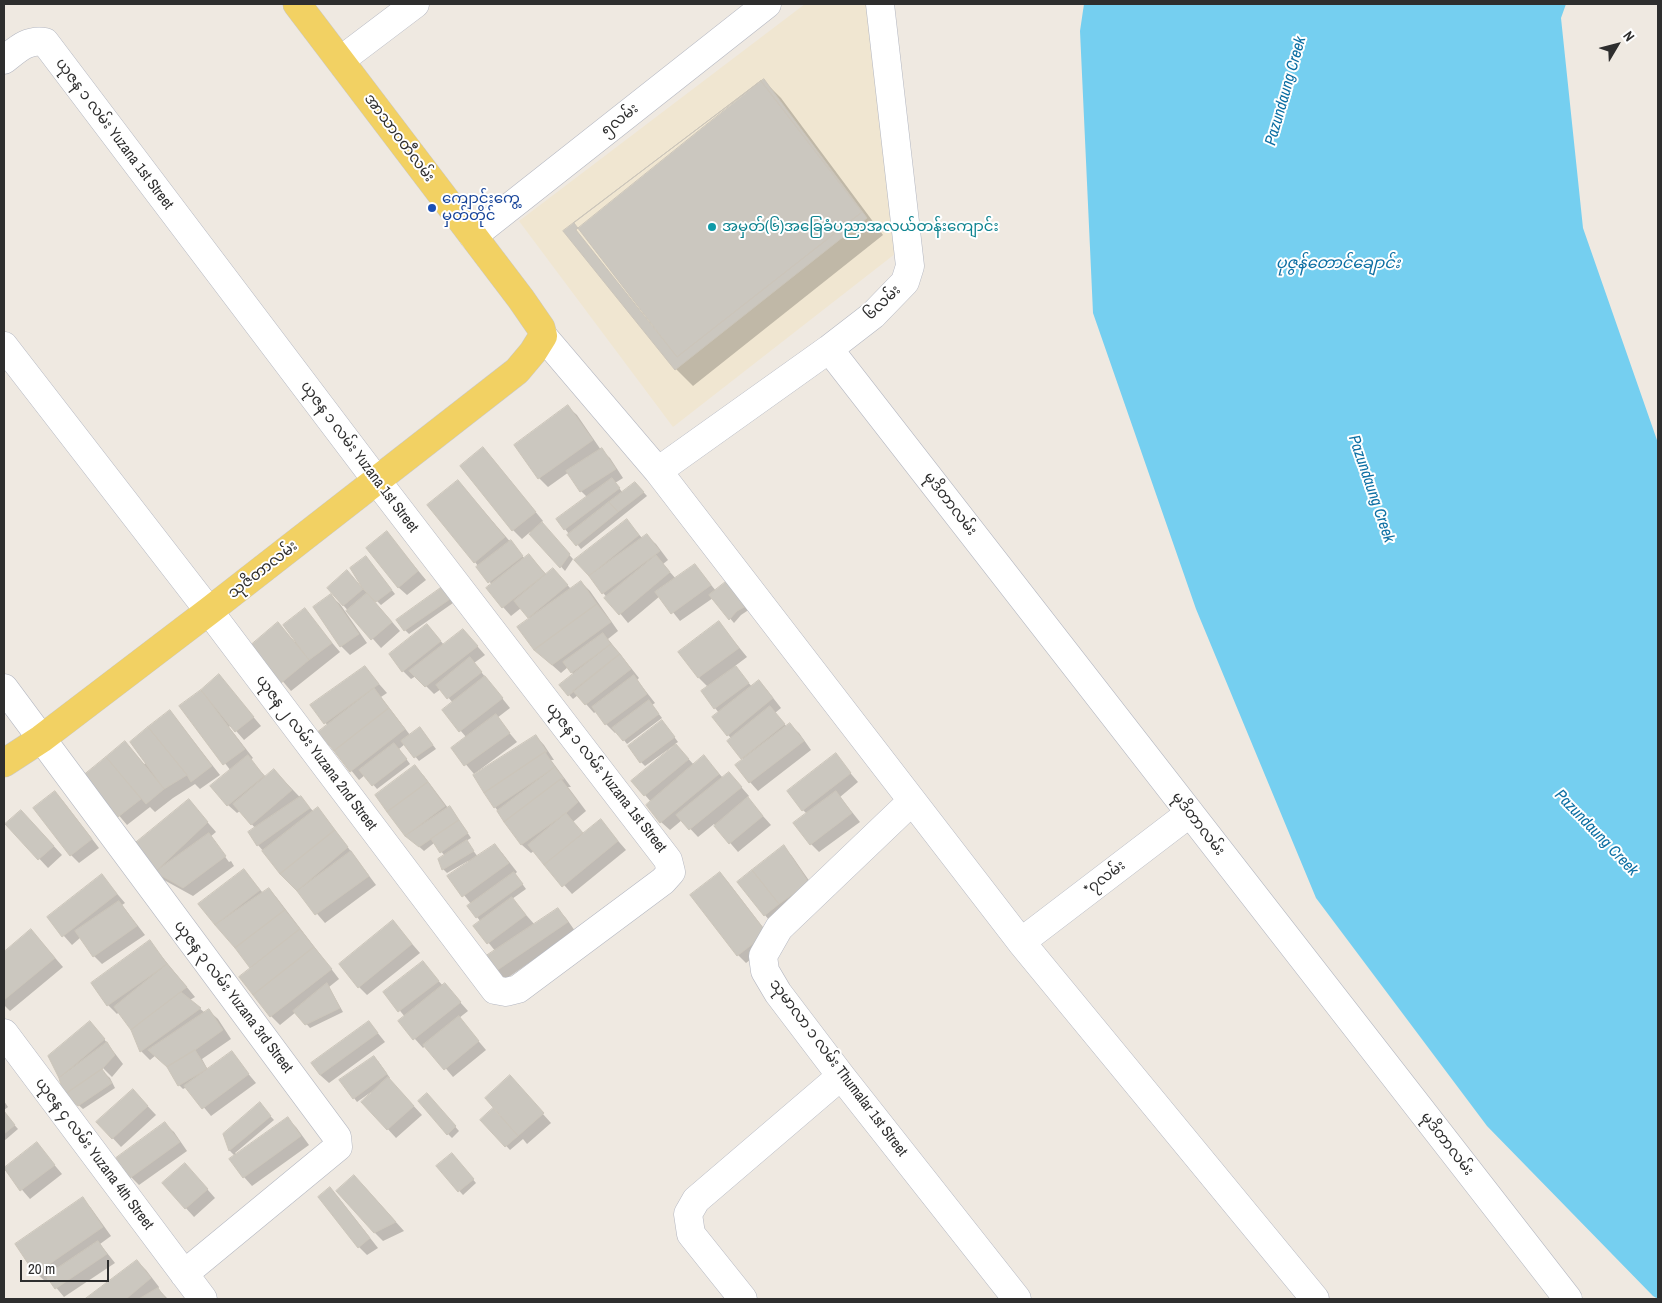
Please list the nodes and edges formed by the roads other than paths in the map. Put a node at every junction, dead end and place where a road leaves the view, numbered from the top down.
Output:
1 (297, 4) edge
2 (415, 4) edge
3 (766, 4) edge
4 (880, 4) edge
5 (4, 60) edge
6 (340, 60) junction
7 (473, 236) junction
8 (543, 336) junction
9 (4, 346) edge
10 (829, 349) junction
11 (658, 471) junction
12 (377, 481) junction
13 (210, 611) junction
14 (4, 688) edge
15 (41, 739) junction
16 (4, 762) edge
17 (912, 801) junction
18 (1190, 813) junction
19 (671, 872) joint
20 (1021, 942) junction
21 (4, 1033) edge
22 (841, 1076) junction
23 (184, 1274) junction
24 (203, 1299) edge
25 (743, 1299) edge
26 (1017, 1299) edge
27 (1315, 1299) edge
28 (1568, 1299) edge

1 - 6 main road, အာသာဝတီလမ်း
2 - 6 street
3 - 7 street, ၅လမ်း
4 - 10 street, ၆လမ်း
5 - 12 street, ယုဇန ၁ လမ်း Yuzana 1st Street
6 - 7 main road, အာသာဝတီလမ်း
7 - 8 main road, အာသာဝတီလမ်း
8 - 11 street
8 - 12 main road, သုဇိတာလမ်း
9 - 13 street, ယုဇန ၂ လမ်း Yuzana 2nd Street
10 - 11 street, ၆လမ်း
10 - 18 street, မုဒိတာလမ်း
11 - 17 street
12 - 13 main road, သုဇိတာလမ်း
12 - 19 street, ယုဇန ၁ လမ်း Yuzana 1st Street
13 - 15 main road, သုဇိတာလမ်း
13 - 19 street, ယုဇန ၂ လမ်း Yuzana 2nd Street
14 - 15 street, ယုဇန ၃ လမ်း Yuzana 3rd Street
15 - 16 main road, သုဇိတာလမ်း
15 - 23 street, ယုဇန ၃ လမ်း Yuzana 3rd Street
17 - 20 street
17 - 22 street, သုမာလာ ၁ လမ်း Thumalar 1st Street
18 - 20 street, *၇လမ်း
18 - 28 street, မုဒိတာလမ်း
20 - 27 street
21 - 23 street, ယုဇန ၄ လမ်း Yuzana 4th Street
22 - 25 street
22 - 26 street, သုမာလာ ၁ လမ်း Thumalar 1st Street
23 - 24 street, ယုဇန ၄ လမ်း Yuzana 4th Street

